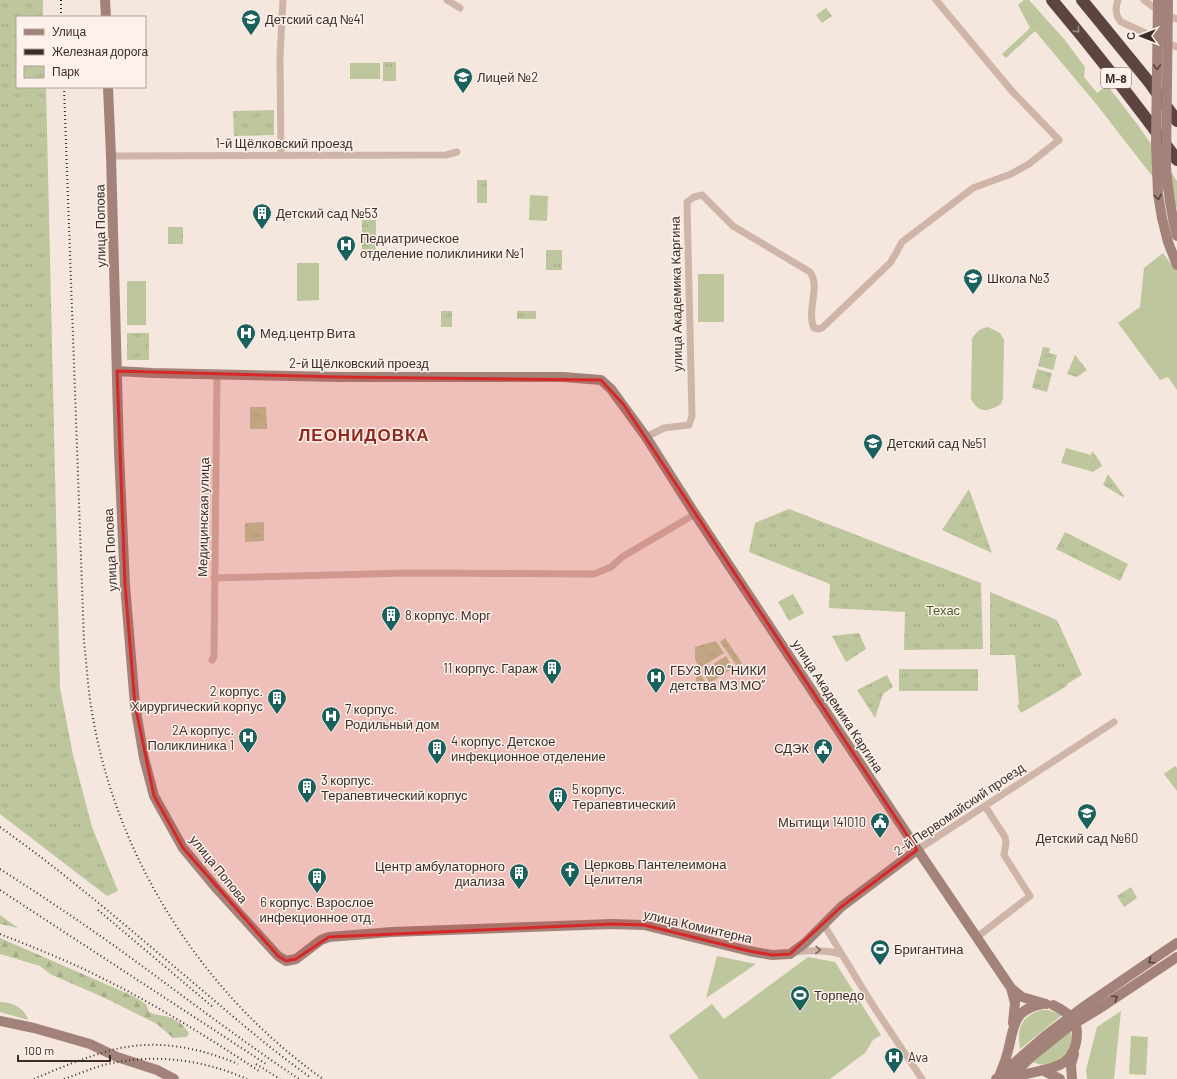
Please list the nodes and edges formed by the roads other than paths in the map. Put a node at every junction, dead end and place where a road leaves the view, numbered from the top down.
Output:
1 (105, 0) edge
2 (283, 0) edge
3 (447, 0) edge
4 (936, 0) edge
5 (1052, 0) edge
6 (1082, 0) edge
7 (1118, 0) edge
8 (1144, 0) edge
9 (1158, 0) edge
10 (1168, 0) edge
11 (460, 8) dead end
12 (106, 16) edge
13 (1177, 19) edge
14 (1177, 47) edge
15 (108, 88) edge
16 (1177, 121) edge
17 (457, 152) dead end
18 (281, 155) junction
19 (111, 156) junction
20 (1177, 160) edge
21 (1177, 236) edge
22 (1177, 265) edge
23 (117, 371) junction
24 (216, 374) junction
25 (601, 380) joint
26 (646, 438) junction
27 (695, 514) junction
28 (214, 578) junction
29 (212, 660) dead end
30 (1114, 722) dead end
31 (985, 806) junction
32 (917, 850) junction
33 (824, 926) junction
34 (977, 937) junction
35 (1177, 943) edge
36 (794, 952) junction
37 (841, 954) junction
38 (1177, 956) edge
39 (286, 961) joint
40 (1011, 988) junction
41 (1049, 1004) junction
42 (1084, 1012) junction
43 (1073, 1019) junction
44 (0, 1021) edge
45 (1011, 1034) junction
46 (1076, 1044) junction
47 (1022, 1061) junction
48 (1043, 1071) junction
49 (166, 1076) edge
50 (1004, 1078) edge
51 (174, 1079) edge
52 (922, 1079) edge
53 (1060, 1079) edge
54 (1072, 1079) edge

1 - 12 street
2 - 18 street
3 - 11 street
4 - 26 street, улица Академика Каргина
5 -> 20 highway, М-8
6 - 16 highway, М-8
7 - 14 street
8 - 13 street
9 -> 22 street, bridge
10 - 21 street, bridge
15 - 19 street, улица Попова
17 - 18 street, 1-й Щёлковский проезд
18 - 19 street, 1-й Щёлковский проезд
19 - 23 street, улица Попова
23 - 24 street, 2-й Щёлковский проезд
23 - 39 street, улица Попова
24 - 25 street, 2-й Щёлковский проезд
24 - 28 street, Медицинская улица
25 - 26 street, улица Академика Каргина
26 - 27 street, улица Академика Каргина
27 - 28 street
27 - 32 street, улица Академика Каргина
28 - 29 street, Медицинская улица
30 - 31 street, 2-й Первомайский проезд
31 - 32 street, 2-й Первомайский проезд
31 - 34 street
32 - 33 street, 2-й Первомайский проезд
32 - 34 street, улица Академика Каргина
33 - 36 street
33 - 37 street
34 - 40 street, улица Академика Каргина
35 -> 42 street
36 -> 37 street
36 - 39 street, улица Коминтерна
37 - 52 street
42 -> 38 street
40 - 41 street
40 - 45 street
41 - 42 street
41 - 43 street
41 - 45 street
42 - 43 street
42 - 46 street
43 - 46 street
43 - 47 street
44 - 49 street
45 - 47 street
45 - 50 street
46 - 48 street
46 - 54 street
47 - 48 street
47 - 50 street
48 - 50 street
48 - 53 street
49 - 51 street

